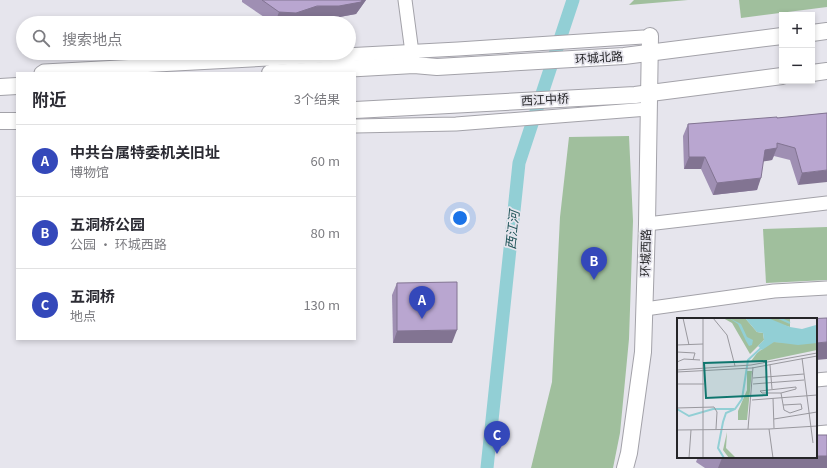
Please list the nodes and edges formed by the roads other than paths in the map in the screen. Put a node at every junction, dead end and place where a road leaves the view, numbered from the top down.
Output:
1 (405, 0) edge
2 (827, 31) edge
3 (815, 32) edge
4 (647, 36) joint
5 (779, 36) edge
6 (649, 53) junction
7 (413, 58) junction
8 (827, 71) edge
9 (42, 72) edge
10 (280, 72) edge
11 (815, 72) edge
12 (779, 77) edge
13 (16, 86) edge
14 (0, 87) edge
15 (648, 101) junction
16 (356, 110) edge
17 (0, 121) edge
18 (16, 121) edge
19 (356, 126) edge
20 (827, 203) edge
21 (647, 224) junction
22 (827, 288) edge
23 (645, 309) junction
24 (827, 379) edge
25 (817, 380) edge
26 (827, 432) edge
27 (817, 433) edge
28 (625, 468) edge

1 - 7 street
2 - 3 main road
4 - 6 main road, 环城西路
4 - 7 street
5 - 6 main road, 环城北路
6 - 7 main road, 环城北路
6 - 15 main road, 环城西路
7 - 9 street
7 - 10 main road, 环城北路
8 - 11 main road
12 - 15 main road
13 - 14 main road
15 - 16 main road, 西江中桥
15 - 19 street
15 - 21 main road, 环城西路
17 - 18 main road
20 - 21 street
21 - 23 main road, 环城西路
22 - 23 street
23 - 28 main road, 环城西路
24 - 25 street
26 - 27 street

